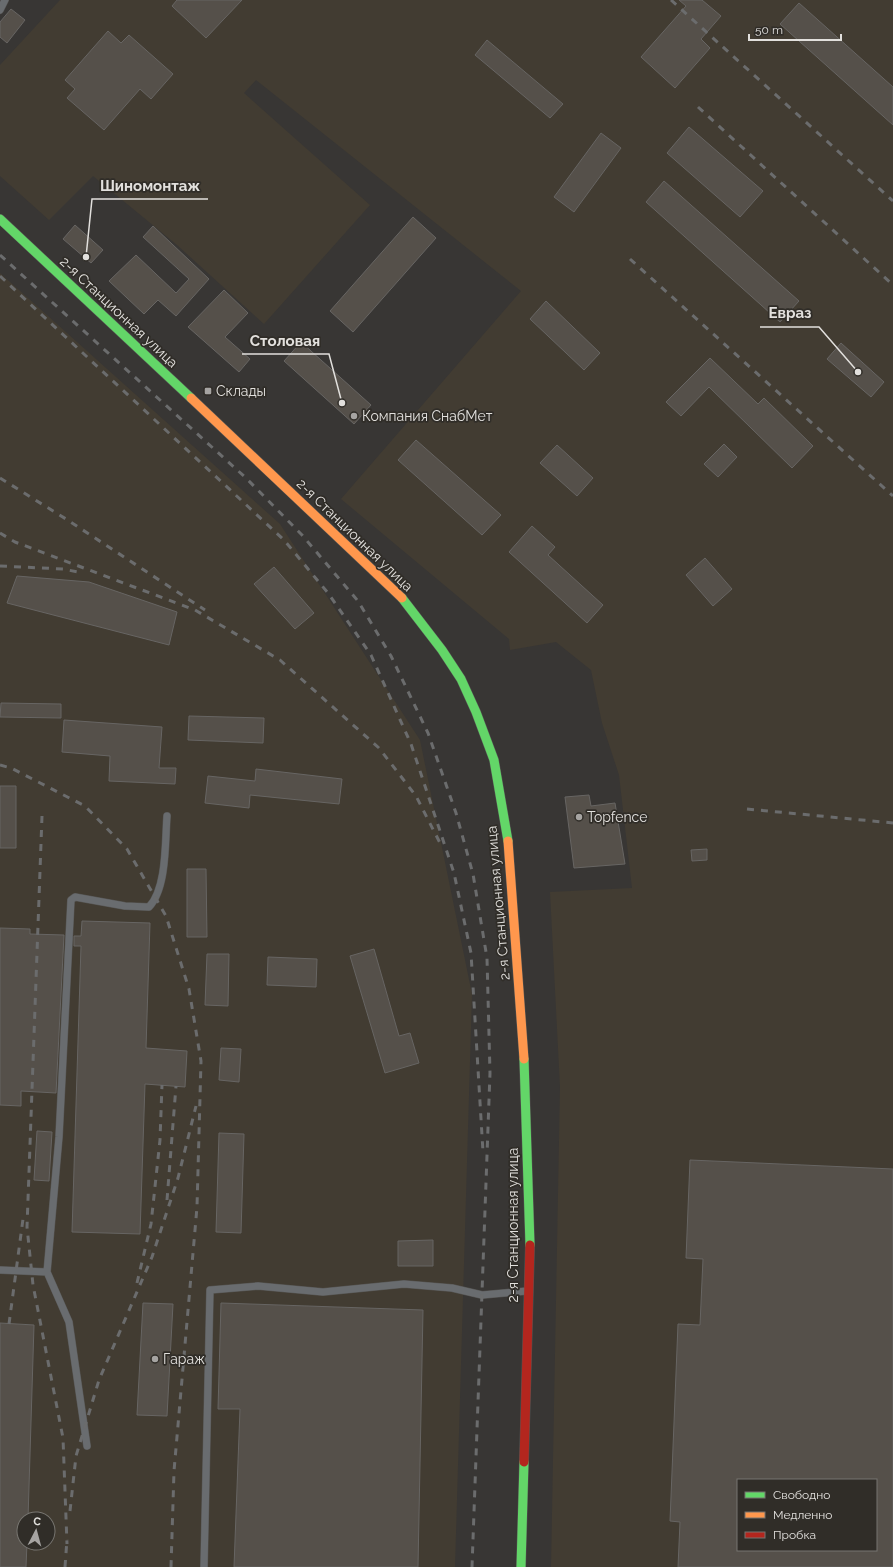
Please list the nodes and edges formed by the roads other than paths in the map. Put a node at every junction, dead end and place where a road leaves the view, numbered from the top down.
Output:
1 (5, 0) edge
2 (0, 10) edge
3 (0, 219) edge
4 (167, 816) dead end
5 (0, 1270) edge
6 (47, 1272) junction
7 (528, 1291) junction
8 (87, 1446) dead end
9 (204, 1567) edge
10 (521, 1567) edge

1 - 2 lane
3 - 7 main road, 2-я Станционная улица
4 - 6 lane
5 - 6 lane
6 - 8 lane
7 - 9 lane
7 - 10 main road, 2-я Станционная улица

